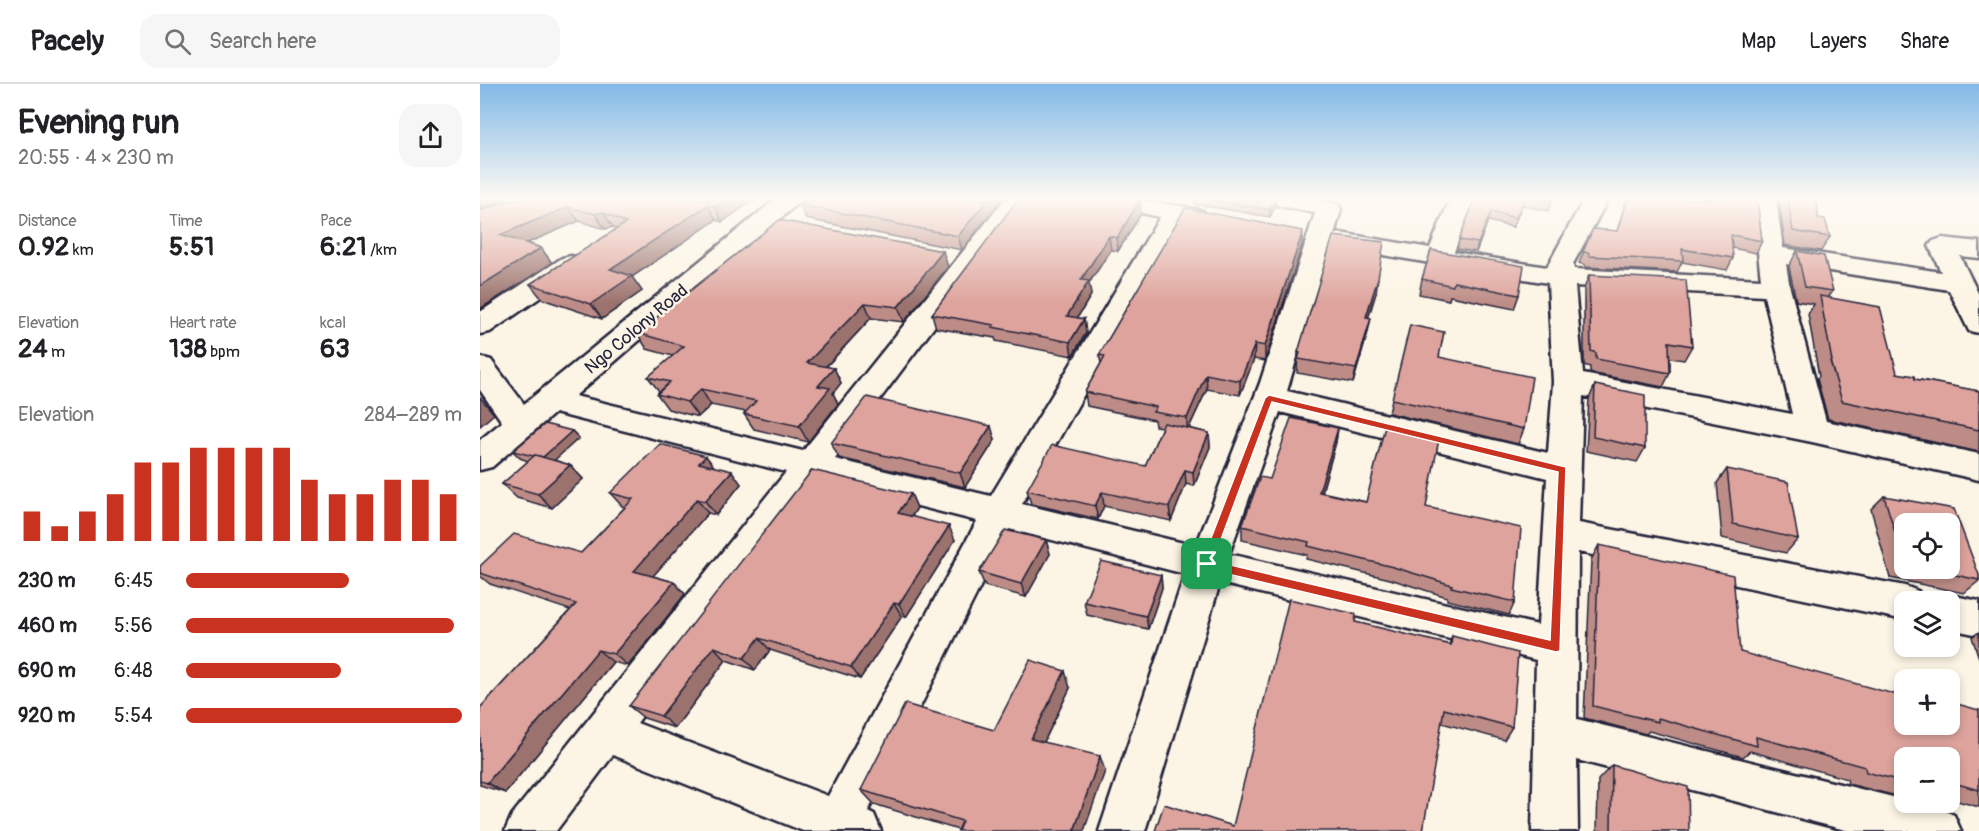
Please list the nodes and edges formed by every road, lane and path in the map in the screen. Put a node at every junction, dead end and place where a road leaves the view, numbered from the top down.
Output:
1 (749, 234) edge
2 (984, 234) edge
3 (1162, 234) edge
4 (1448, 234) edge
5 (1577, 234) edge
6 (1769, 234) edge
7 (1308, 236) joint
8 (593, 249) edge
9 (1979, 250) edge
10 (1771, 253) junction
11 (1438, 257) junction
12 (1560, 277) junction
13 (1960, 283) junction
14 (1776, 288) junction
15 (1979, 324) edge
16 (480, 325) edge
17 (480, 367) edge
18 (1568, 382) junction
19 (1269, 398) junction
20 (550, 402) junction
21 (520, 423) junction
22 (1812, 430) junction
23 (480, 458) edge
24 (812, 466) junction
25 (1979, 467) edge
26 (1563, 469) junction
27 (999, 513) junction
28 (1560, 534) junction
29 (1207, 564) junction
30 (1894, 601) edge
31 (1960, 614) edge
32 (1979, 618) edge
33 (1556, 647) junction
34 (608, 732) junction
35 (1555, 734) junction
36 (844, 828) edge
37 (528, 831) edge
38 (1122, 831) edge
39 (1555, 831) edge
40 (1938, 831) edge

1 - 20 street, Ngo Colony Road
2 - 24 street
3 - 27 street
4 - 11 street
5 - 12 street
6 - 10 street
7 - 11 street
7 - 19 street
8 - 16 street
9 - 13 street
10 - 13 street
10 - 14 street
11 - 12 street
12 - 14 street
12 - 18 street
13 - 15 street
14 - 22 street
17 - 21 street
18 - 22 street
18 - 26 street
19 - 26 street
19 - 29 street
20 - 21 street, Ngo Colony Road
20 - 24 street
21 - 23 street, Ngo Colony Road
22 - 25 street
24 - 27 street
24 - 34 street
26 - 28 street
27 - 29 street
27 - 36 street
28 - 30 street
28 - 33 street
29 - 33 street
29 - 38 street
31 - 32 street
33 - 35 street
34 - 36 street
34 - 37 street
35 - 39 street
35 - 40 street

